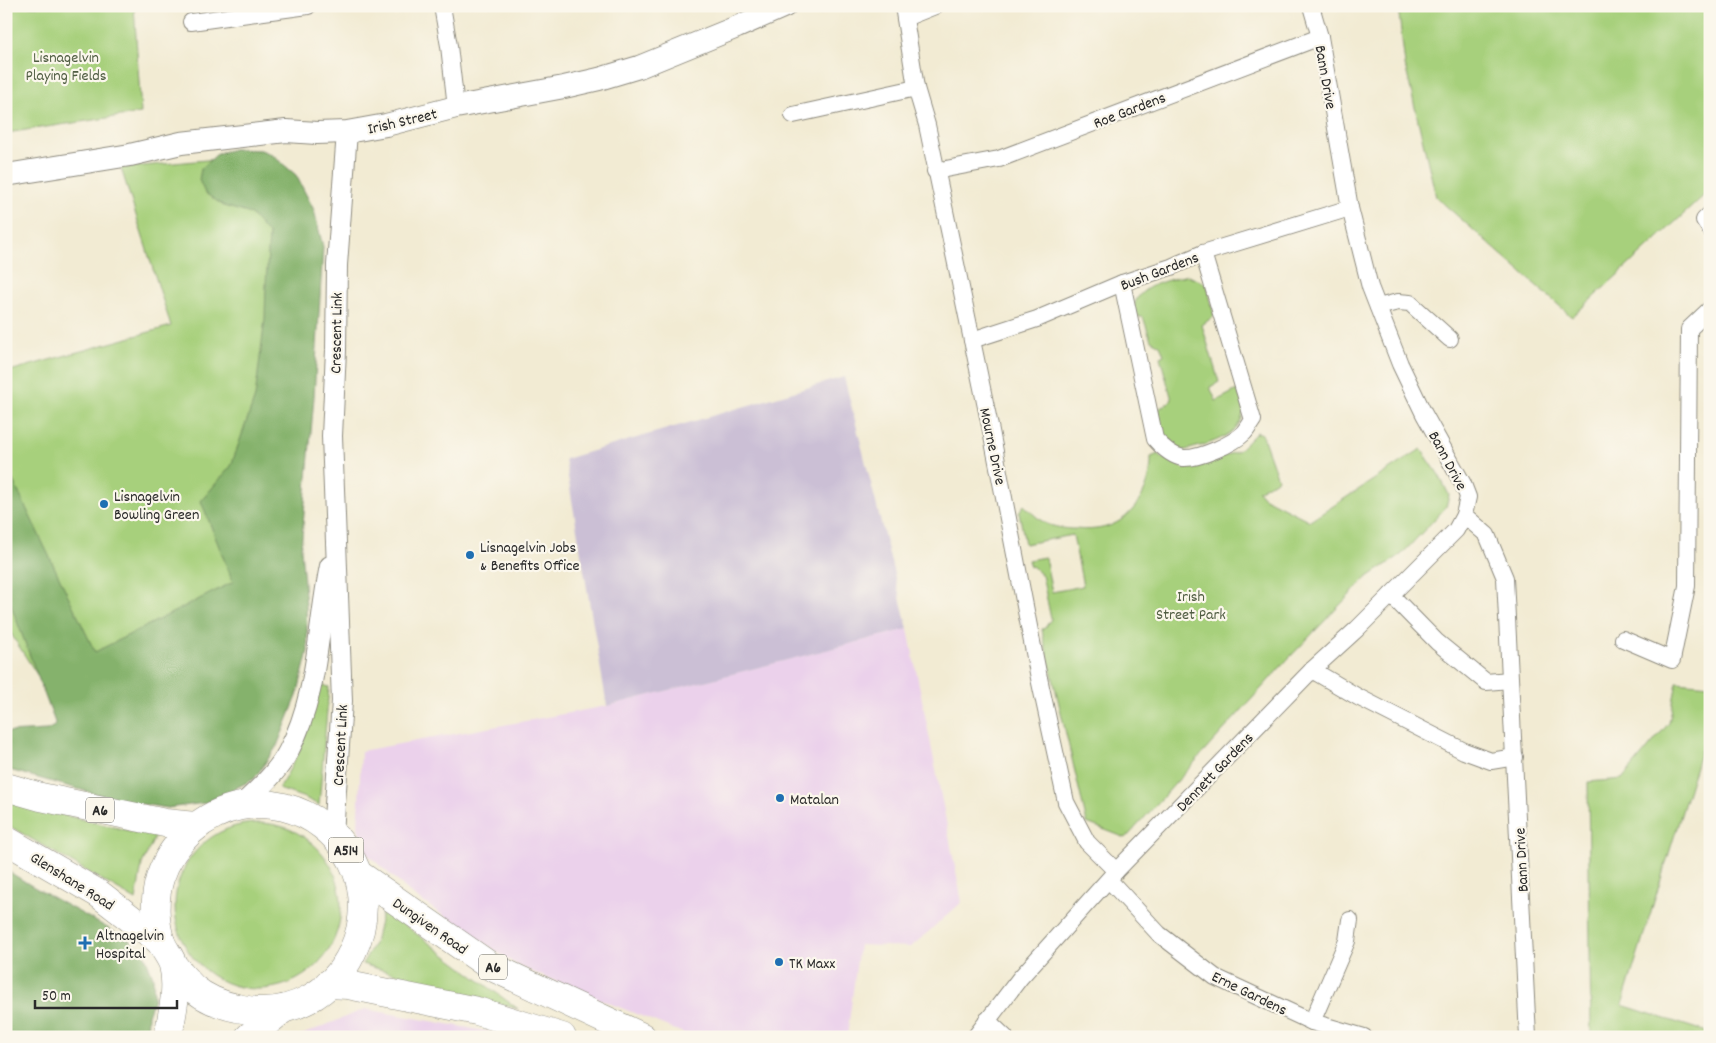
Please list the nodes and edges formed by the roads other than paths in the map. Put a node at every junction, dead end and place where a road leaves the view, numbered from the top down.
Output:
1 (308, 6) edge
2 (442, 6) edge
3 (785, 6) edge
4 (936, 6) edge
5 (1311, 6) edge
6 (904, 12) edge
7 (191, 22) dead end
8 (1320, 37) junction
9 (916, 88) junction
10 (456, 107) junction
11 (793, 115) dead end
12 (347, 132) junction
13 (935, 171) junction
14 (6, 175) edge
15 (1350, 208) junction
16 (1710, 214) edge
17 (1710, 229) edge
18 (1203, 253) junction
19 (1122, 283) junction
20 (1378, 307) junction
21 (1710, 309) edge
22 (1450, 339) dead end
23 (972, 340) junction
24 (1464, 515) junction
25 (336, 535) junction
26 (1391, 595) junction
27 (1623, 639) dead end
28 (1312, 670) junction
29 (1510, 680) junction
30 (1516, 757) junction
31 (6, 787) edge
32 (241, 806) junction
33 (195, 826) junction
34 (334, 834) junction
35 (6, 840) edge
36 (358, 874) junction
37 (1112, 876) junction
38 (1350, 920) dead end
39 (167, 954) junction
40 (328, 984) junction
41 (283, 1009) junction
42 (987, 1020) junction
43 (1312, 1022) junction
44 (168, 1037) edge
45 (249, 1037) edge
46 (562, 1037) edge
47 (642, 1037) edge
48 (974, 1037) edge
49 (1005, 1037) edge
50 (1364, 1037) edge
51 (1528, 1037) edge

1 - 7 street
2 - 10 street
3 - 10 main road, Irish Street
4 - 6 street
5 - 8 street, Bann Drive
6 - 9 street, Mourne Drive
8 - 13 street, Roe Gardens
8 - 15 street, Bann Drive
9 - 11 street
9 - 13 street, Mourne Drive
10 - 12 main road, Irish Street
12 - 14 main road, Irish Street
12 - 25 street, Crescent Link
13 - 23 street, Mourne Drive
15 - 18 street, Bush Gardens
15 - 20 street, Bann Drive
16 - 17 street
18 - 19 street, Bush Gardens
18 - 19 street
19 - 23 street, Bush Gardens
20 - 22 street
20 - 24 street, Bann Drive
21 - 27 street
23 - 37 street, Mourne Drive
24 - 26 street, Dennett Gardens
24 - 29 street, Bann Drive
25 - 32 street, Crescent Link
25 - 34 street, Crescent Link
26 - 28 street, Dennett Gardens
26 - 29 street
28 - 30 street
28 - 37 street, Dennett Gardens
29 - 30 street, Bann Drive
30 - 51 street, Bann Drive
31 - 33 highway, A6
32 - 33 highway, A514
32 - 34 highway, A514
33 - 39 highway, A514
34 - 36 highway, A514
35 - 39 highway, Glenshane Road
36 - 40 highway, A514
36 - 47 highway, Dungiven Road / A6
37 - 42 street, Dennett Gardens
37 - 43 street, Erne Gardens
38 - 43 street
39 - 41 highway, A514
39 - 44 highway, A514
40 - 41 highway, A514
40 - 46 highway
41 - 45 highway, A514
42 - 48 street, Dennett Gardens
42 - 49 street
43 - 50 street, Erne Gardens

